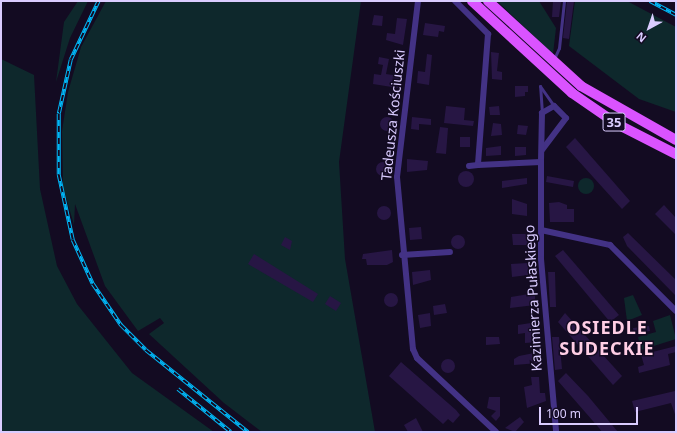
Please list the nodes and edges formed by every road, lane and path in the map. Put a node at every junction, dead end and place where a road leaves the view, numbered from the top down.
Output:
1 (418, 1) edge
2 (455, 1) edge
3 (472, 1) edge
4 (488, 1) edge
5 (564, 1) edge
6 (552, 62) junction
7 (554, 106) junction
8 (542, 113) junction
9 (676, 140) edge
10 (542, 150) junction
11 (676, 154) edge
12 (540, 162) junction
13 (478, 165) junction
14 (469, 166) dead end
15 (541, 230) junction
16 (450, 252) dead end
17 (402, 256) junction
18 (676, 311) edge
19 (496, 432) edge
20 (556, 432) edge

1 - 17 street, Tadeusza Kościuszki
2 - 13 street
3 - 11 main road, 35
4 - 6 main road, 35
5 - 6 lane
6 - 9 main road, 35
7 - 8 street
7 - 8 lane
7 - 10 street, Kazimierza Pułaskiego
8 - 10 street, Kazimierza Pułaskiego
10 - 12 street, Kazimierza Pułaskiego
12 - 13 street
12 - 15 street, Kazimierza Pułaskiego
13 - 14 street
15 - 18 street
15 - 20 street, Kazimierza Pułaskiego
16 - 17 street
17 - 19 street, Tadeusza Kościuszki

